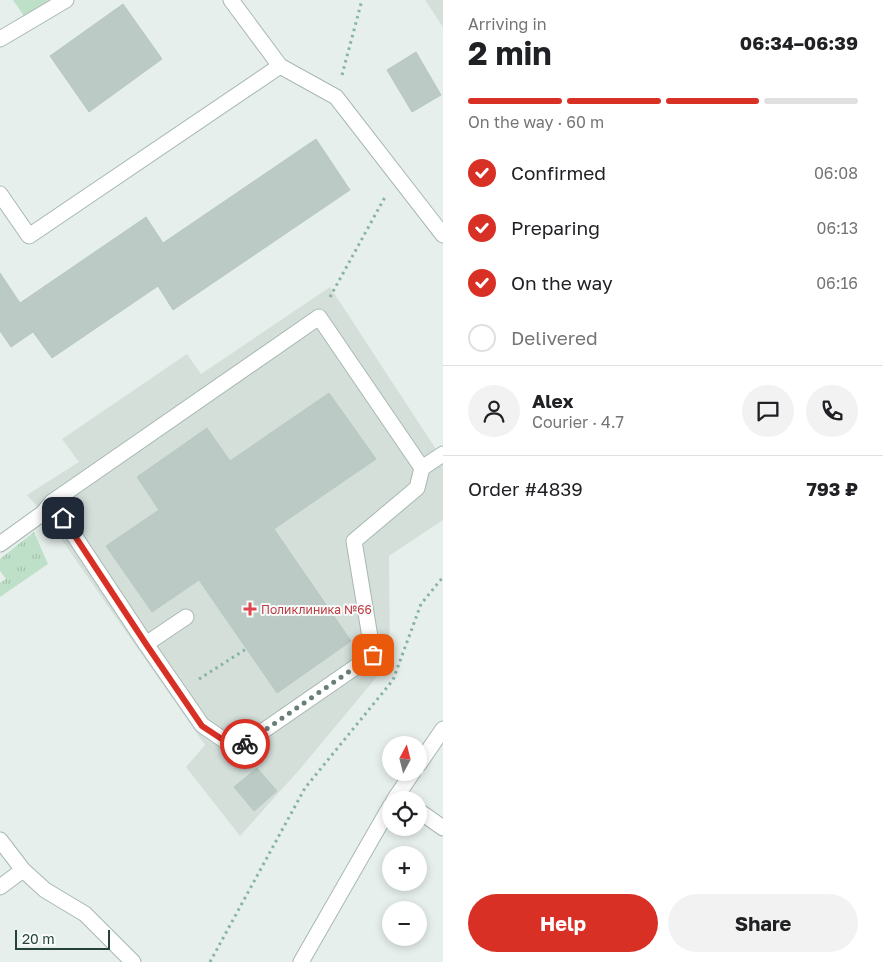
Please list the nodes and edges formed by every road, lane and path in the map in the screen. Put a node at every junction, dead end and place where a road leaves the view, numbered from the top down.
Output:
1 (66, 0) edge
2 (231, 0) edge
3 (362, 0) edge
4 (0, 39) edge
5 (280, 66) junction
6 (336, 97) junction
7 (397, 175) junction
8 (0, 194) edge
9 (443, 235) edge
10 (319, 317) junction
11 (443, 454) edge
12 (422, 468) junction
13 (52, 502) junction
14 (0, 544) edge
15 (443, 577) edge
16 (186, 617) dead end
17 (146, 644) junction
18 (246, 649) dead end
19 (179, 692) junction
20 (443, 729) edge
21 (428, 751) edge
22 (427, 817) edge
23 (382, 823) edge
24 (443, 828) edge
25 (0, 840) edge
26 (23, 870) junction
27 (0, 887) edge
28 (133, 962) edge
29 (210, 962) edge
30 (301, 962) edge

1 - 4 street
2 - 5 street
3 - 6 path
5 - 6 street
5 - 8 street
6 - 7 street
7 - 9 street
7 - 10 path
10 - 12 street
10 - 13 street
11 - 12 street
12 - 19 street
13 - 14 street
13 - 17 street
15 - 29 path
16 - 17 street
17 - 19 street
18 - 19 path
20 - 21 street
22 - 24 street
23 - 30 street
25 - 26 street
26 - 27 street
26 - 28 street

